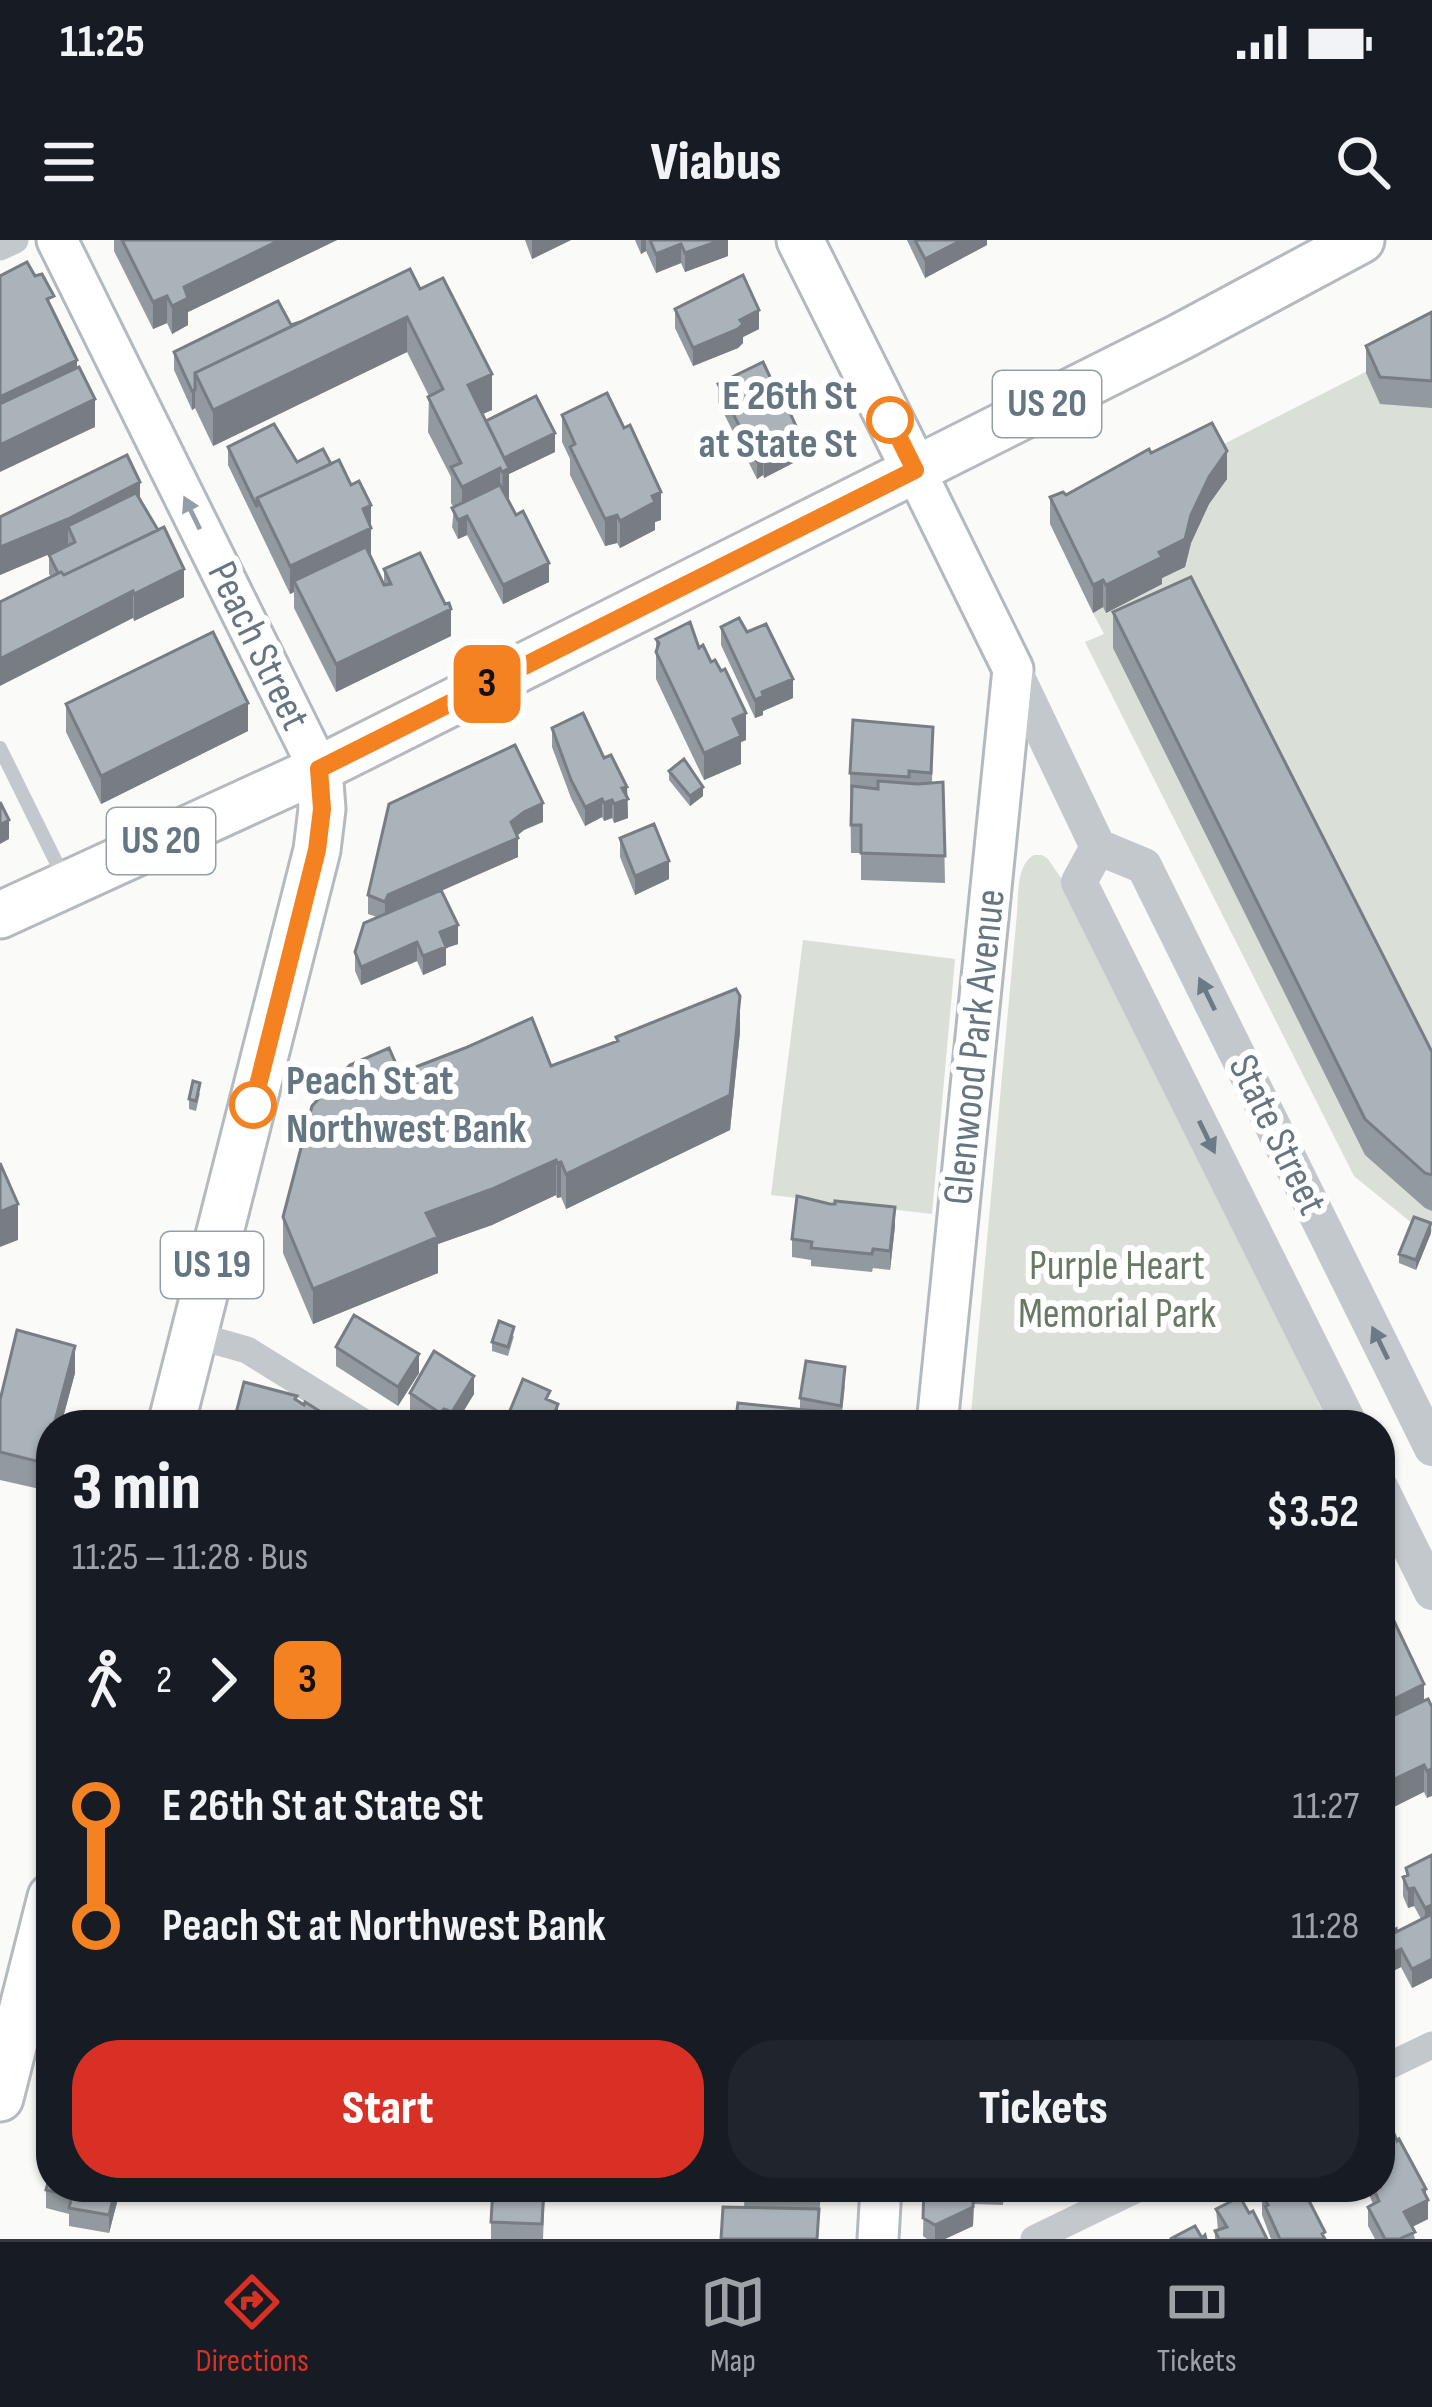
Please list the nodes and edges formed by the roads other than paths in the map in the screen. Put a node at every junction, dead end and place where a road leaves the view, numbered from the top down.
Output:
1 (15, 240) edge
2 (57, 240) edge
3 (800, 240) edge
4 (1361, 240) edge
5 (0, 247) edge
6 (915, 470) junction
7 (1013, 669) junction
8 (0, 748) edge
9 (319, 769) junction
10 (1098, 847) junction
11 (67, 884) junction
12 (0, 915) edge
13 (194, 1335) junction
14 (175, 1410) edge
15 (343, 1410) edge
16 (939, 1410) edge
17 (1343, 1410) edge
18 (1432, 1448) edge
19 (1395, 1517) edge
20 (1432, 1592) edge
21 (36, 1956) edge
22 (1432, 2044) edge
23 (1395, 2062) edge
24 (0, 2098) edge
25 (880, 2202) edge
26 (1110, 2202) edge
27 (878, 2239) edge
28 (1034, 2239) edge

1 - 5 street
9 -> 2 main road, Peach Street
3 - 6 main road
4 - 6 main road, US 20
6 - 7 main road
6 - 9 main road, US 20
7 - 10 street
7 - 16 main road, Glenwood Park Avenue
8 - 11 lane
9 - 11 main road, US 20
9 - 13 main road, Peach Street / US 19
10 -> 17 street, State Street
18 -> 10 street, State Street
11 - 12 main road, US 20
13 - 14 main road, Peach Street / US 19
13 - 15 street
19 - 20 street
21 - 24 main road
22 - 23 street
25 - 27 main road
26 - 28 street

